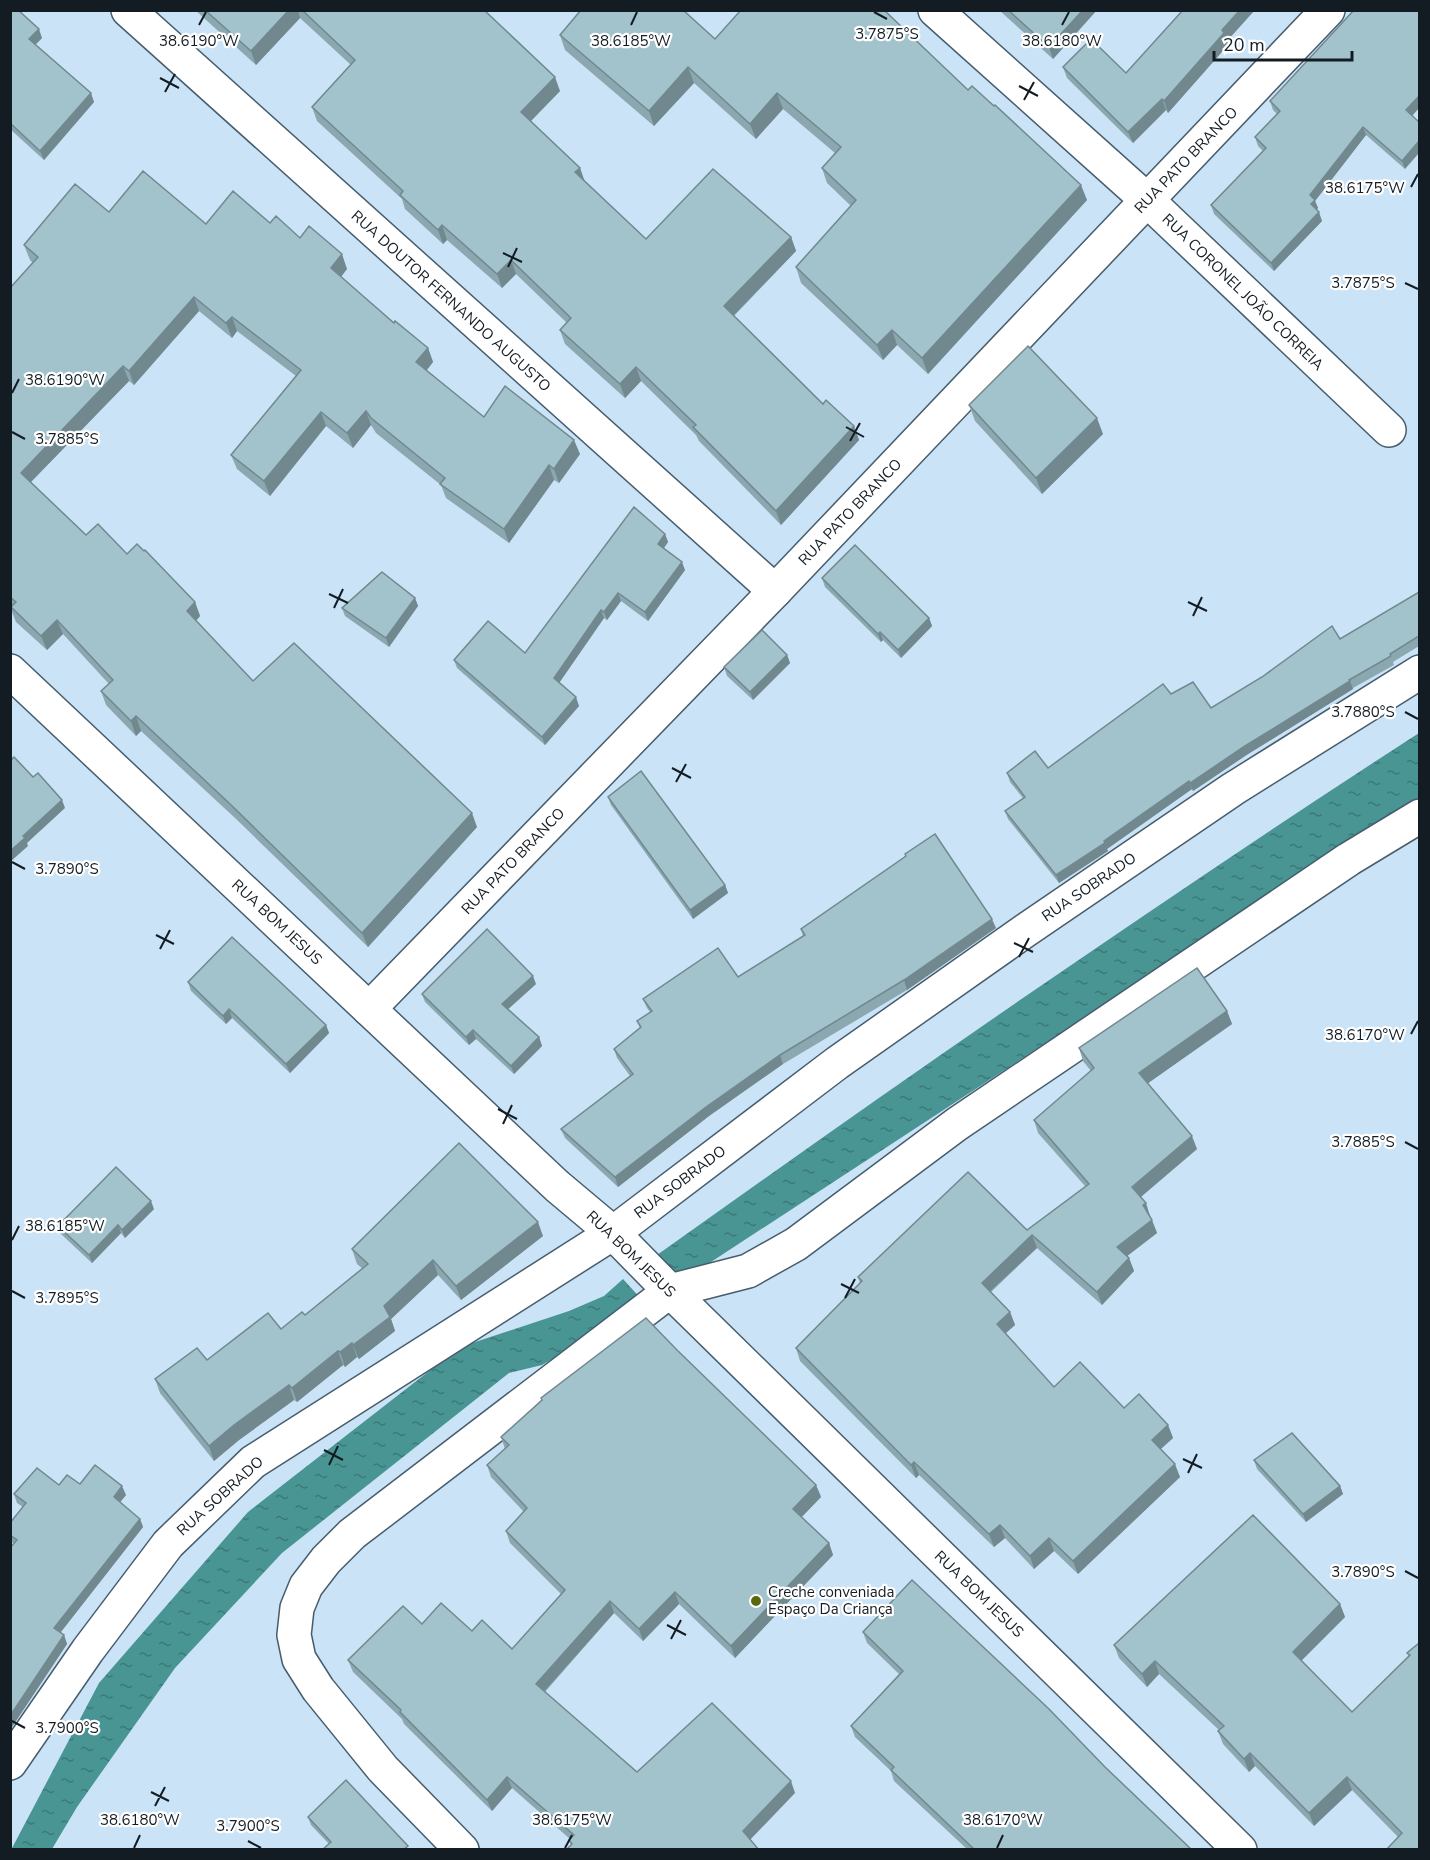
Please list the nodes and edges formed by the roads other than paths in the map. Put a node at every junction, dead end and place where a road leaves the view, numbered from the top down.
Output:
1 (128, 10) edge
2 (935, 10) edge
3 (1328, 10) edge
4 (1147, 200) junction
5 (1389, 430) dead end
6 (775, 591) junction
7 (10, 671) edge
8 (1419, 672) edge
9 (1419, 816) edge
10 (369, 1009) junction
11 (613, 1233) junction
12 (670, 1292) junction
13 (10, 1763) edge
14 (462, 1850) edge
15 (1240, 1850) edge

1 - 6 street, RUA DOUTOR FERNANDO AUGUSTO
2 - 4 street, RUA CORONEL JOÃO CORREIA
3 - 4 street, RUA PATO BRANCO
4 - 5 street, RUA CORONEL JOÃO CORREIA
4 - 6 street, RUA PATO BRANCO
6 - 10 street, RUA PATO BRANCO
7 - 10 street, RUA BOM JESUS
8 - 11 street, RUA SOBRADO
9 - 12 street
10 - 11 street, RUA BOM JESUS
11 - 12 street, RUA BOM JESUS
11 - 13 street, RUA SOBRADO
12 - 14 street
12 - 15 street, RUA BOM JESUS

